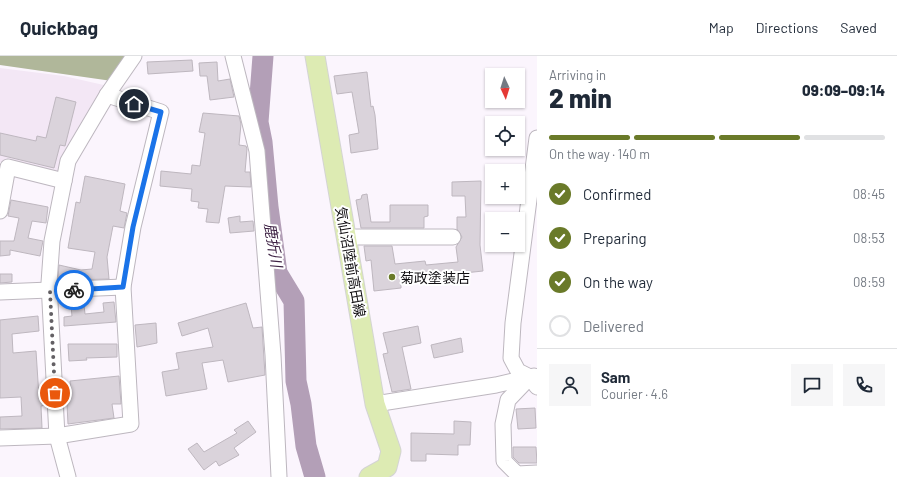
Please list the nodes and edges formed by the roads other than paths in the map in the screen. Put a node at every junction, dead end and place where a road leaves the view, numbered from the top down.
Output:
1 (134, 56) edge
2 (233, 56) edge
3 (315, 56) edge
4 (107, 95) junction
5 (537, 138) edge
6 (64, 181) junction
7 (0, 211) edge
8 (346, 237) junction
9 (453, 237) dead end
10 (123, 287) junction
11 (50, 291) junction
12 (0, 292) edge
13 (535, 380) edge
14 (375, 404) junction
15 (57, 436) junction
16 (0, 438) edge
17 (388, 472) edge
18 (537, 473) edge
19 (68, 477) edge
20 (279, 477) edge
21 (369, 477) edge

1 - 4 street
2 - 20 street
3 - 8 main road, 気仙沼陸前高田線
4 - 6 street
4 - 10 street
5 - 13 street
6 - 7 street
6 - 11 street
8 - 9 street
8 - 14 main road, 気仙沼陸前高田線
10 - 11 street
10 - 15 street
11 - 12 street
11 - 15 street
13 - 14 street
13 - 18 street
14 - 17 main road, 気仙沼陸前高田線
15 - 16 street
15 - 19 street
17 - 21 main road

